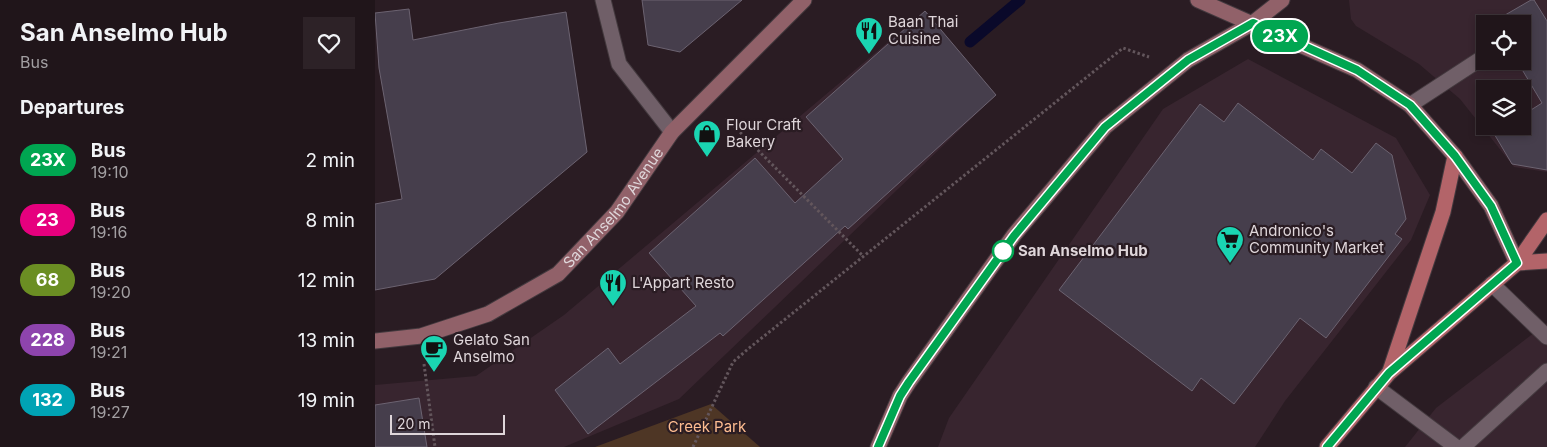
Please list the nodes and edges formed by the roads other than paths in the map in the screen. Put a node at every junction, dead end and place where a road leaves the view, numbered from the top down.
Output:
1 (603, 0) edge
2 (804, 0) edge
3 (1198, 0) edge
4 (1282, 0) edge
5 (1253, 23) junction
6 (1476, 62) edge
7 (1410, 105) junction
8 (672, 132) junction
9 (1455, 156) junction
10 (1547, 220) edge
11 (1547, 261) edge
12 (1517, 263) junction
13 (1492, 284) junction
14 (1547, 338) edge
15 (375, 340) edge
16 (1547, 371) edge
17 (1389, 373) junction
18 (1376, 387) junction
19 (878, 447) edge
20 (1327, 447) edge
21 (1456, 447) edge
22 (1463, 447) edge

1 - 8 street
2 - 8 street, San Anselmo Avenue
3 - 5 street
4 - 5 street
5 - 7 street
5 - 19 street
6 - 7 street
7 - 9 street
8 - 15 street, San Anselmo Avenue
9 - 12 street
9 - 17 main road
10 - 12 main road
11 - 12 main road
12 - 13 main road
13 - 14 street
13 - 17 main road
16 - 22 street
17 - 18 main road
18 - 20 main road
18 - 21 street

